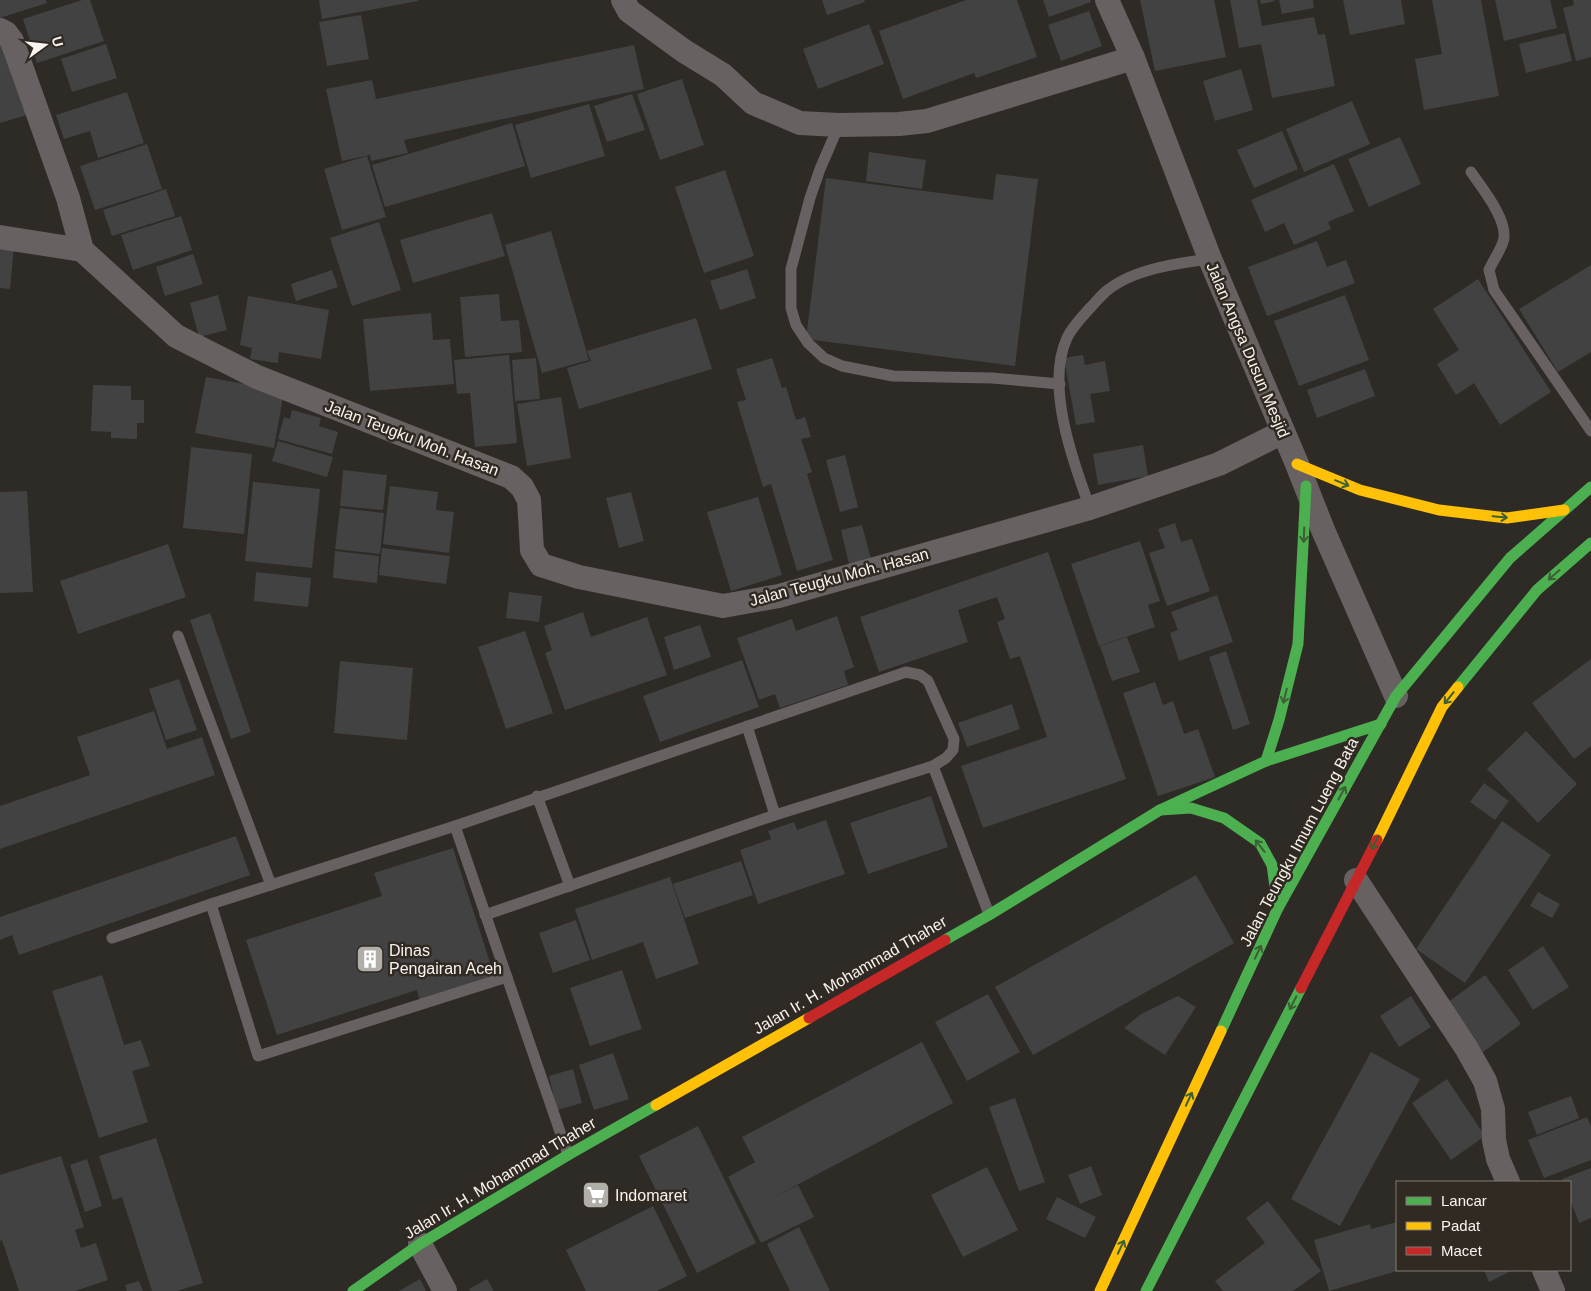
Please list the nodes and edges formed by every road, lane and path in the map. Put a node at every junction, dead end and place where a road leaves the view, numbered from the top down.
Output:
1 (623, 0) edge
2 (1107, 0) edge
3 (0, 30) edge
4 (1133, 58) junction
5 (839, 125) junction
6 (1471, 172) dead end
7 (0, 237) edge
8 (82, 250) junction
9 (1210, 259) junction
10 (1060, 384) junction
11 (1591, 431) edge
12 (1283, 432) junction
13 (1297, 464) junction
14 (1306, 486) junction
15 (1591, 487) edge
16 (1090, 508) junction
17 (1564, 510) junction
18 (1591, 543) edge
19 (178, 636) dead end
20 (1396, 696) junction
21 (1381, 724) junction
22 (748, 726) junction
23 (1266, 761) junction
24 (933, 766) junction
25 (538, 796) junction
26 (1160, 810) junction
27 (775, 815) junction
28 (455, 826) junction
29 (1356, 880) junction
30 (271, 885) junction
31 (570, 886) junction
32 (211, 904) junction
33 (1278, 908) junction
34 (485, 915) junction
35 (989, 915) junction
36 (112, 938) dead end
37 (507, 977) junction
38 (568, 1154) junction
39 (1508, 1181) edge
40 (420, 1244) junction
41 (1544, 1271) edge
42 (353, 1291) edge
43 (445, 1291) edge
44 (1100, 1291) edge
45 (1146, 1291) edge
46 (1553, 1291) edge

1 - 5 street
2 - 4 street, Jalan Angsa Dusun Mesjid
3 - 8 street
4 - 5 street
4 - 9 street, Jalan Angsa Dusun Mesjid
5 - 10 lane
6 - 11 lane
7 - 8 street
8 - 16 street, Jalan Teugku Moh. Hasan
9 - 10 lane
9 - 12 street, Jalan Angsa Dusun Mesjid
10 - 16 lane
12 - 13 street, Jalan Angsa Dusun Mesjid
12 - 16 street, Jalan Teugku Moh. Hasan
13 - 14 street, Jalan Angsa Dusun Mesjid
13 -> 17 main road
14 - 20 street, Jalan Angsa Dusun Mesjid
14 -> 23 main road
15 - 17 main road, Jalan Teungku Imum Lueng Bata
17 - 20 main road, Jalan Teungku Imum Lueng Bata
18 -> 29 main road
19 - 30 lane
20 - 21 main road, Jalan Teungku Imum Lueng Bata
21 - 23 main road, Jalan Ir. H. Mohammad Thaher
33 -> 21 main road, Jalan Teungku Imum Lueng Bata
22 - 24 lane
22 - 25 lane
22 - 27 lane
23 - 26 main road, Jalan Ir. H. Mohammad Thaher
24 - 27 lane
24 - 35 lane
25 - 28 lane
25 - 31 lane
33 -> 26 main road
26 - 35 main road, Jalan Ir. H. Mohammad Thaher
27 - 31 lane
28 - 30 lane
28 - 34 lane
29 - 39 street
29 -> 45 main road
30 - 32 lane
31 - 34 lane
32 - 36 lane
32 - 37 lane
44 -> 33 main road, Jalan Teungku Imum Lueng Bata
34 - 37 lane
35 - 38 main road, Jalan Ir. H. Mohammad Thaher
37 - 38 lane
38 - 40 main road, Jalan Ir. H. Mohammad Thaher
40 - 42 main road, Jalan Ir. H. Mohammad Thaher
40 - 43 street
41 - 46 street

